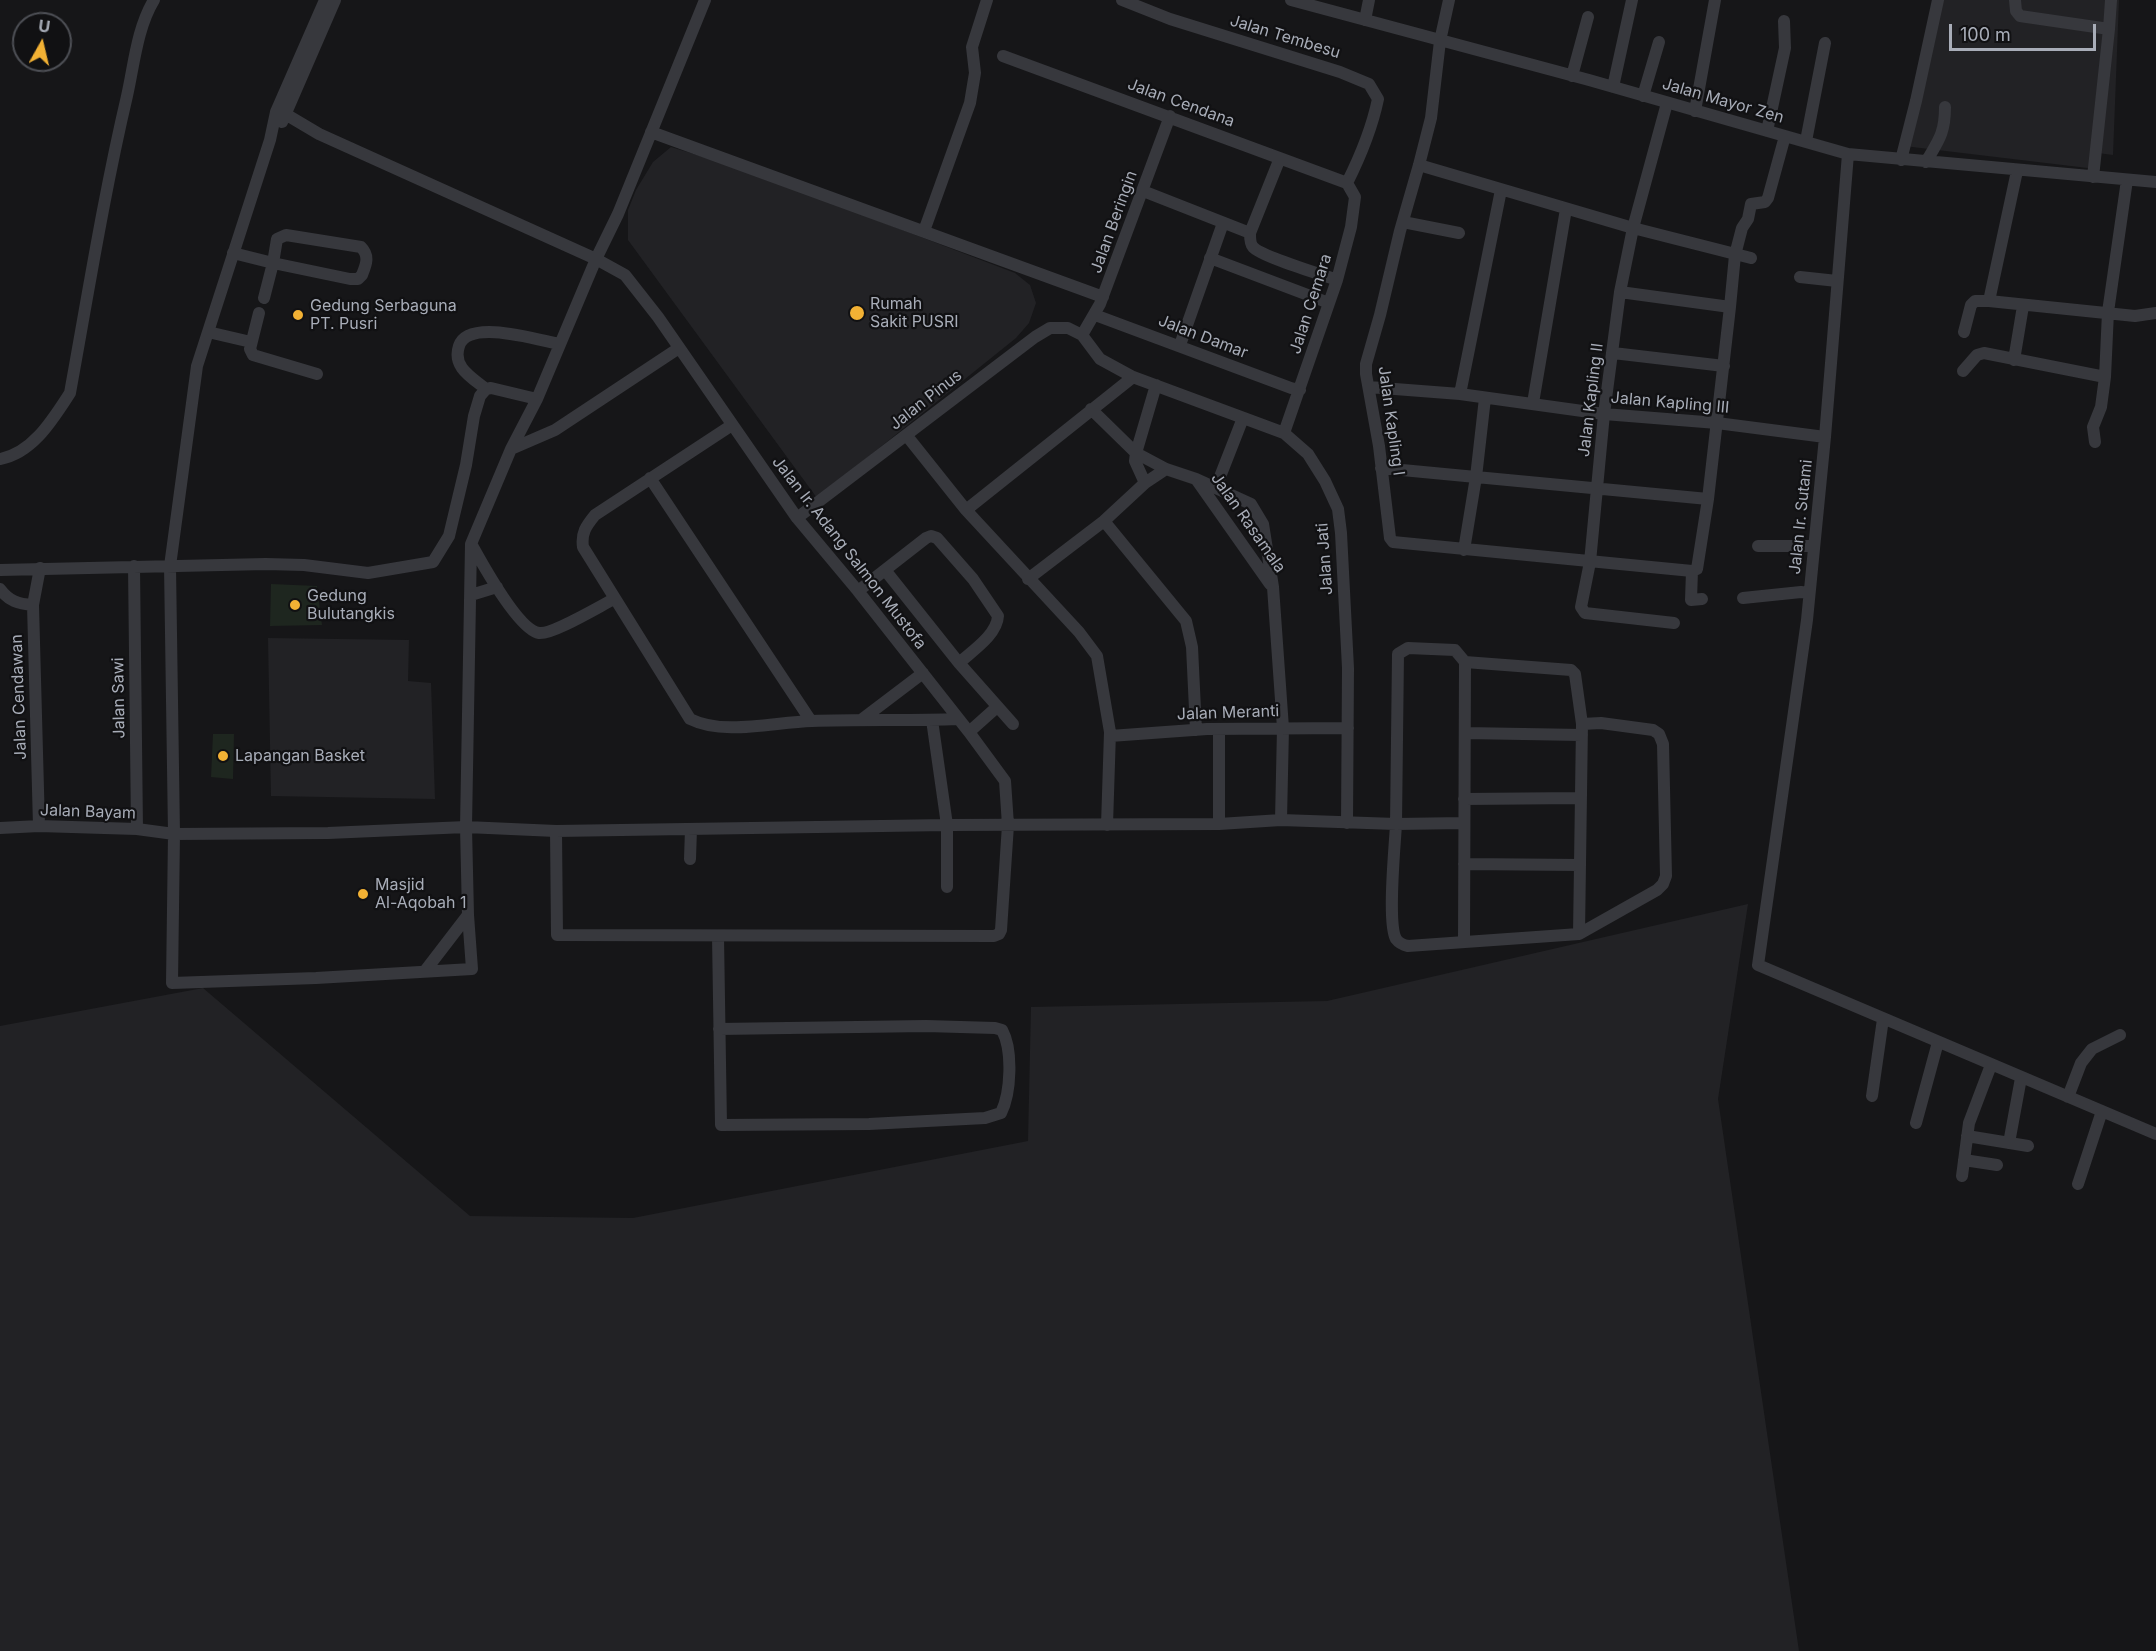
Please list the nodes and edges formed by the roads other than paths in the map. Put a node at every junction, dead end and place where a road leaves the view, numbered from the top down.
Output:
1 (154, 0) edge
2 (325, 0) edge
3 (335, 0) edge
4 (705, 0) edge
5 (987, 0) edge
6 (1122, 0) edge
7 (1291, 0) edge
8 (1369, 0) edge
9 (1449, 0) edge
10 (1632, 0) edge
11 (1715, 0) edge
12 (1938, 0) edge
13 (2015, 0) edge
14 (2111, 0) edge
15 (1323, 4) edge
16 (1588, 17) dead end
17 (1365, 20) junction
18 (1784, 21) dead end
19 (2109, 29) junction
20 (1440, 41) junction
21 (1659, 42) dead end
22 (1825, 43) dead end
23 (1003, 56) dead end
24 (1572, 76) junction
25 (1613, 87) junction
26 (1643, 96) junction
27 (1667, 103) junction
28 (1945, 107) dead end
29 (1695, 111) junction
30 (281, 114) junction
31 (1170, 116) junction
32 (1767, 131) junction
33 (651, 132) junction
34 (1785, 136) junction
35 (1806, 141) junction
36 (1848, 154) junction
37 (1280, 158) junction
38 (1900, 160) junction
39 (1926, 162) junction
40 (1419, 165) junction
41 (2017, 171) junction
42 (2093, 177) junction
43 (2127, 180) junction
44 (2156, 182) edge
45 (1347, 183) junction
46 (1501, 190) junction
47 (1143, 191) junction
48 (1566, 209) junction
49 (1403, 222) junction
50 (1222, 223) junction
51 (1632, 228) junction
52 (924, 231) junction
53 (1250, 233) junction
54 (1459, 233) dead end
55 (232, 253) junction
56 (1735, 255) junction
57 (1210, 258) junction
58 (1751, 258) dead end
59 (596, 259) junction
60 (273, 263) junction
61 (1800, 277) dead end
62 (1337, 280) junction
63 (1837, 281) junction
64 (1620, 292) junction
65 (1103, 297) junction
66 (264, 298) dead end
67 (1989, 301) junction
68 (1329, 303) junction
69 (2023, 306) junction
70 (1730, 307) junction
71 (2108, 312) junction
72 (259, 313) dead end
73 (2156, 313) edge
74 (1095, 315) junction
75 (208, 332) junction
76 (1964, 332) dead end
77 (1082, 335) junction
78 (251, 342) junction
79 (560, 344) junction
80 (1180, 345) junction
81 (679, 348) junction
82 (1613, 353) junction
83 (2014, 360) junction
84 (1725, 366) junction
85 (1963, 371) dead end
86 (317, 374) dead end
87 (1133, 377) junction
88 (2105, 377) junction
89 (1156, 385) junction
90 (1369, 387) junction
91 (486, 389) junction
92 (1300, 390) junction
93 (1461, 394) junction
94 (1485, 398) junction
95 (537, 399) junction
96 (1533, 403) junction
97 (1091, 410) junction
98 (1604, 414) junction
99 (1243, 418) junction
100 (1717, 423) junction
101 (732, 425) junction
102 (1284, 433) junction
103 (907, 436) junction
104 (1826, 437) junction
105 (2095, 442) dead end
106 (511, 449) junction
107 (1136, 453) junction
108 (0, 459) edge
109 (1382, 468) junction
110 (1166, 469) junction
111 (1476, 477) junction
112 (650, 478) junction
113 (1196, 479) junction
114 (1145, 483) junction
115 (1216, 487) junction
116 (1597, 490) junction
117 (1708, 499) junction
118 (966, 510) junction
119 (797, 518) junction
120 (1104, 521) junction
121 (471, 544) junction
122 (1758, 546) dead end
123 (1814, 546) junction
124 (1464, 550) junction
125 (1590, 562) junction
126 (134, 566) junction
127 (170, 566) junction
128 (40, 568) junction
129 (0, 570) edge
130 (885, 570) junction
131 (1692, 571) junction
132 (1028, 579) junction
133 (497, 587) junction
134 (1273, 588) junction
135 (0, 589) edge
136 (858, 591) junction
137 (1809, 593) junction
138 (471, 595) junction
139 (1743, 597) dead end
140 (614, 599) junction
141 (1702, 599) dead end
142 (33, 605) junction
143 (1674, 623) dead end
144 (1465, 662) junction
145 (959, 663) junction
146 (923, 673) junction
147 (997, 707) junction
148 (958, 719) junction
149 (861, 720) junction
150 (932, 720) junction
151 (811, 721) junction
152 (1013, 724) dead end
153 (1283, 728) junction
154 (1348, 728) junction
155 (1219, 729) junction
156 (1582, 729) junction
157 (1196, 730) junction
158 (969, 732) junction
159 (1465, 733) junction
160 (1110, 736) junction
161 (1581, 798) junction
162 (1464, 799) junction
163 (1281, 820) junction
164 (1347, 822) junction
165 (1464, 823) junction
166 (1219, 824) junction
167 (1396, 824) junction
168 (947, 825) junction
169 (1008, 825) junction
170 (1107, 825) junction
171 (39, 826) junction
172 (0, 828) edge
173 (466, 828) junction
174 (137, 829) junction
175 (691, 830) junction
176 (556, 831) junction
177 (174, 834) junction
178 (690, 859) dead end
179 (1464, 864) junction
180 (1580, 865) junction
181 (947, 887) dead end
182 (468, 915) junction
183 (1580, 934) junction
184 (718, 936) junction
185 (1464, 941) junction
186 (425, 971) junction
187 (1883, 1018) junction
188 (719, 1029) junction
189 (2120, 1035) dead end
190 (1938, 1042) junction
191 (1991, 1065) junction
192 (2021, 1077) junction
193 (1872, 1096) dead end
194 (2068, 1097) junction
195 (2102, 1111) junction
196 (1916, 1123) dead end
197 (2156, 1134) edge
198 (1967, 1137) junction
199 (2009, 1143) junction
200 (2028, 1146) dead end
201 (1964, 1160) junction
202 (1997, 1166) dead end
203 (1962, 1176) dead end
204 (2078, 1184) dead end

1 - 108 street
2 - 30 street
3 - 30 street
4 - 33 street
5 - 52 street
6 - 45 street, Jalan Tembesu
7 - 15 street, Jalan Mayor Zen
8 - 17 street
9 - 20 street, Jalan Kapling I
10 - 25 street
11 - 29 street
12 - 38 street
13 - 19 street
14 - 19 street
15 - 17 street, Jalan Mayor Zen
16 - 24 street
17 - 20 street, Jalan Mayor Zen
18 - 32 street
19 - 42 street
20 - 24 street, Jalan Mayor Zen
20 - 40 street, Jalan Kapling I
21 - 26 street
22 - 35 street
23 - 31 street, Jalan Cendana
24 - 25 street, Jalan Mayor Zen
25 - 26 street, Jalan Mayor Zen
26 - 27 street, Jalan Mayor Zen
27 - 29 street, Jalan Mayor Zen
27 - 51 street, Jalan Kapling II
28 - 39 street
29 - 32 street, Jalan Mayor Zen
30 - 55 street
30 - 59 street, Jalan Ir. Adang Salmon Mustofa
31 - 37 street, Jalan Cendana
31 - 47 street, Jalan Beringin
32 - 34 street, Jalan Mayor Zen
33 - 52 street
33 - 59 street
34 - 35 street, Jalan Mayor Zen
34 - 56 street
35 - 36 street, Jalan Mayor Zen
36 - 38 street, Jalan Mayor Zen
36 - 63 street, Jalan Ir. Sutami
37 - 45 street, Jalan Cendana
37 - 53 street
38 - 39 street, Jalan Mayor Zen
39 - 41 street, Jalan Mayor Zen
40 - 46 street
40 - 49 street, Jalan Kapling I
41 - 42 street, Jalan Mayor Zen
41 - 67 street
42 - 43 street, Jalan Mayor Zen
43 - 44 street, Jalan Mayor Zen
43 - 71 street
45 - 62 street, Jalan Cemara
46 - 48 street
46 - 93 street
47 - 50 street
47 - 65 street, Jalan Beringin
48 - 51 street
48 - 96 street
49 - 54 street
49 - 90 street, Jalan Kapling I
50 - 53 street
50 - 57 street
51 - 56 street
51 - 64 street, Jalan Kapling II
52 - 65 street
53 - 62 street
55 - 60 street
55 - 75 street
56 - 58 street
56 - 70 street
57 - 68 street
57 - 80 street
59 - 79 street
59 - 81 street, Jalan Ir. Adang Salmon Mustofa
60 - 60 street
60 - 66 street
61 - 63 street
62 - 68 street, Jalan Cemara
63 - 104 street, Jalan Ir. Sutami
64 - 70 street
64 - 82 street, Jalan Kapling II
65 - 74 street, Jalan Beringin
67 - 69 street
67 - 76 street
68 - 92 street, Jalan Cemara
69 - 71 street
69 - 83 street
70 - 84 street
71 - 73 street
71 - 88 street
72 - 78 street
74 - 77 street, Jalan Beringin
74 - 80 street, Jalan Damar
75 - 78 street
75 - 127 street
77 - 87 street, Jalan Jati
77 - 103 street, Jalan Pinus
78 - 86 street
79 - 91 street
79 - 95 street
80 - 92 street, Jalan Damar
81 - 101 street, Jalan Ir. Adang Salmon Mustofa
81 - 106 street
82 - 84 street
82 - 98 street, Jalan Kapling II
83 - 85 street
83 - 88 street
84 - 100 street
87 - 89 street, Jalan Jati
87 - 97 street
88 - 105 street
89 - 99 street, Jalan Jati
89 - 107 street
90 - 93 street, Jalan Kapling III
90 - 109 street, Jalan Kapling I
91 - 95 street
91 - 127 street
92 - 102 street, Jalan Cemara
93 - 94 street, Jalan Kapling III
94 - 96 street, Jalan Kapling III
94 - 111 street
95 - 106 street
96 - 98 street, Jalan Kapling III
97 - 107 street
97 - 118 street
98 - 100 street, Jalan Kapling III
98 - 116 street, Jalan Kapling II
99 - 102 street, Jalan Jati
99 - 115 street
100 - 104 street, Jalan Kapling III
100 - 117 street
101 - 112 street
101 - 119 street, Jalan Ir. Adang Salmon Mustofa
102 - 154 street, Jalan Jati
103 - 118 street
103 - 119 street, Jalan Pinus
104 - 123 street, Jalan Ir. Sutami
106 - 121 street
107 - 110 street
107 - 114 street
109 - 111 street
109 - 124 street, Jalan Kapling I
110 - 113 street
110 - 114 street
111 - 116 street
111 - 124 street
112 - 140 street
112 - 151 street
113 - 115 street, Jalan Rasamala
113 - 134 street, Jalan Rasamala
114 - 120 street
115 - 134 street, Jalan Rasamala
116 - 117 street
116 - 125 street, Jalan Kapling II
117 - 131 street
118 - 132 street
119 - 136 street, Jalan Ir. Adang Salmon Mustofa
120 - 132 street
120 - 157 street
121 - 133 street
121 - 138 street
122 - 123 street
123 - 137 street, Jalan Ir. Sutami
124 - 125 street, Jalan Kapling I
125 - 131 street, Jalan Kapling I
125 - 143 street, Jalan Kapling II
126 - 127 street
126 - 128 street
126 - 174 street, Jalan Sawi
127 - 177 street
128 - 129 street
128 - 142 street, Jalan Cendawan
130 - 136 street
130 - 145 street
130 - 145 street
131 - 141 street
132 - 160 street
133 - 138 street
133 - 140 street
134 - 153 street, Jalan Rasamala
135 - 142 street
136 - 146 street, Jalan Ir. Adang Salmon Mustofa
137 - 139 street
137 - 187 street, Jalan Ir. Sutami
138 - 173 street
140 - 151 street
142 - 171 street, Jalan Cendawan
144 - 156 street
144 - 159 street
144 - 167 street
145 - 147 street
146 - 148 street, Jalan Ir. Adang Salmon Mustofa
146 - 149 street
147 - 152 street
147 - 158 street
148 - 150 street
148 - 158 street, Jalan Ir. Adang Salmon Mustofa
149 - 150 street
149 - 151 street
150 - 168 street
153 - 154 street, Jalan Meranti
153 - 155 street, Jalan Meranti
153 - 163 street, Jalan Rasamala
154 - 164 street, Jalan Jati
155 - 157 street, Jalan Meranti
155 - 166 street
156 - 159 street
156 - 161 street
156 - 183 street
157 - 160 street, Jalan Meranti
158 - 169 street, Jalan Ir. Adang Salmon Mustofa
159 - 162 street
160 - 170 street
161 - 162 street
161 - 180 street
162 - 165 street
163 - 164 street, Jalan Bayam
163 - 166 street, Jalan Bayam
164 - 167 street, Jalan Bayam
165 - 167 street, Jalan Bayam
165 - 179 street
166 - 170 street, Jalan Bayam
167 - 185 street
168 - 169 street, Jalan Bayam
168 - 175 street, Jalan Bayam
168 - 181 street
169 - 170 street, Jalan Bayam
169 - 184 street, Jalan Ir. Adang Salmon Mustofa
171 - 172 street, Jalan Bayam
171 - 174 street, Jalan Bayam
173 - 176 street, Jalan Bayam
173 - 177 street, Jalan Bayam
173 - 182 street
174 - 177 street, Jalan Bayam
175 - 176 street, Jalan Bayam
175 - 178 street
176 - 184 street, Jalan Ir. Adang Salmon Mustofa
177 - 186 street
179 - 180 street
179 - 185 street
180 - 183 street
182 - 186 street
182 - 186 street
183 - 185 street
184 - 188 street
187 - 190 street
187 - 193 street
188 - 188 street
189 - 194 street
190 - 191 street
190 - 196 street
191 - 192 street
191 - 198 street
192 - 194 street
192 - 199 street
194 - 195 street
195 - 197 street
195 - 204 street
198 - 199 street
198 - 201 street
199 - 200 street
201 - 202 street
201 - 203 street

